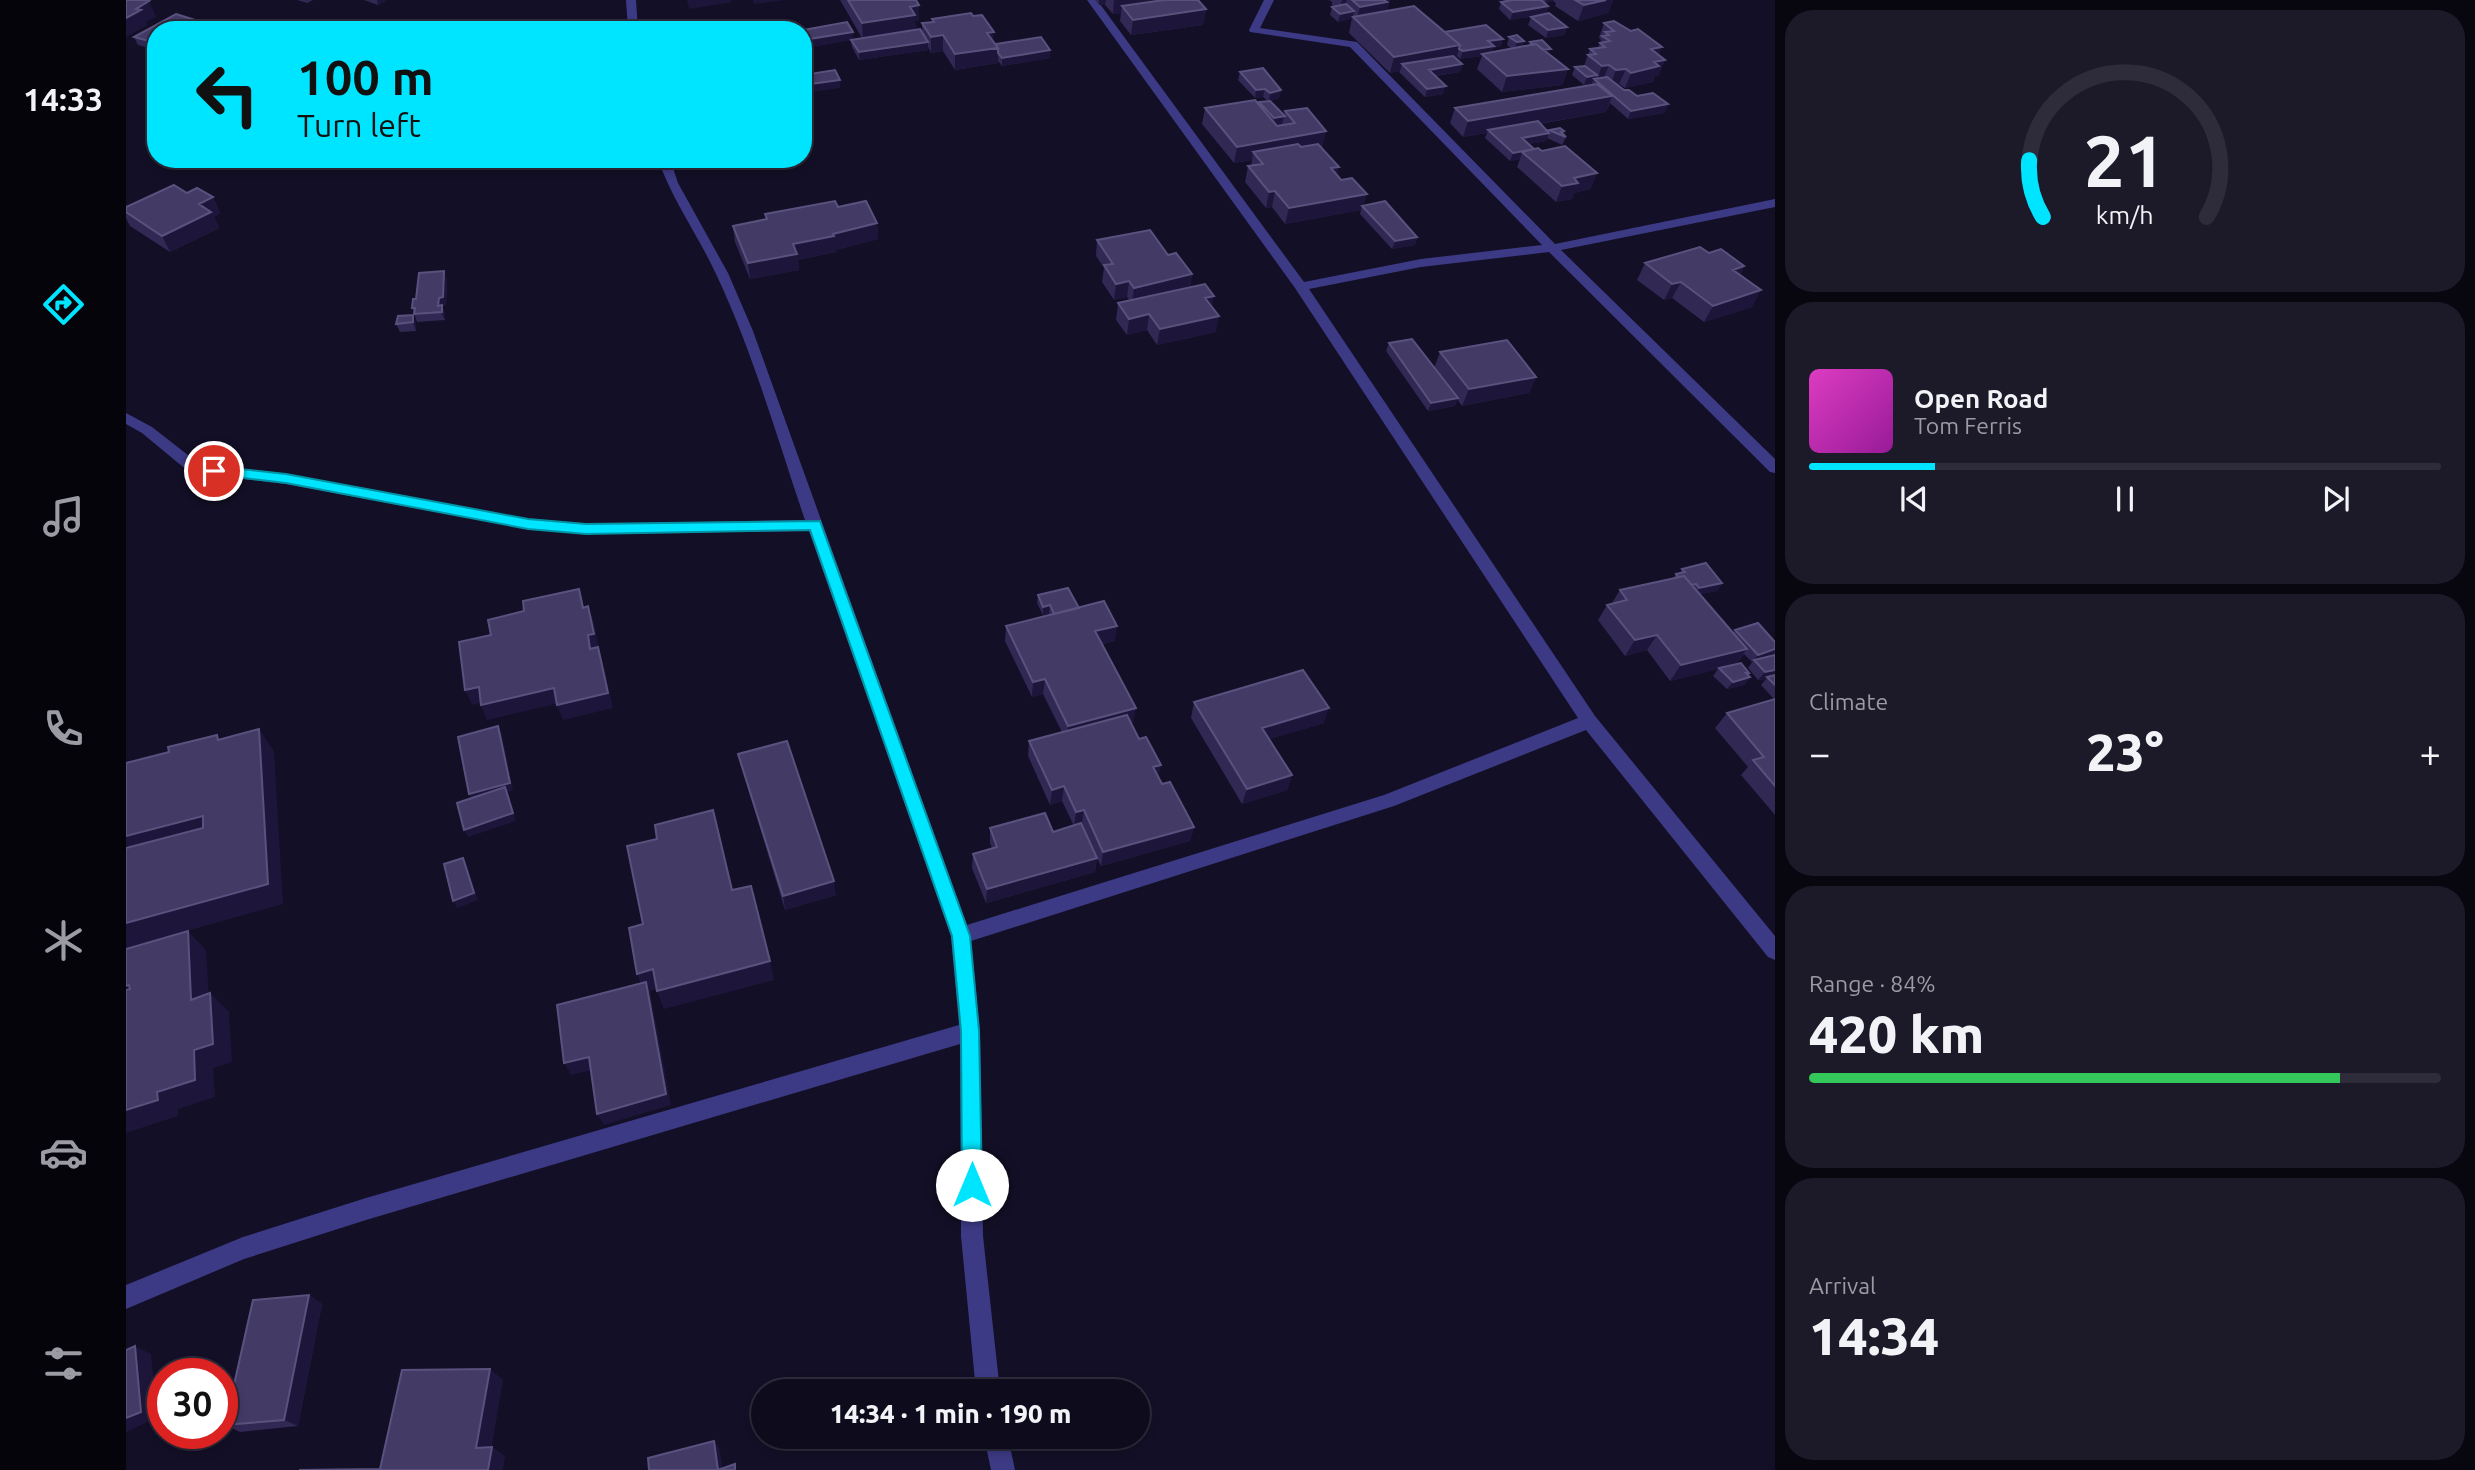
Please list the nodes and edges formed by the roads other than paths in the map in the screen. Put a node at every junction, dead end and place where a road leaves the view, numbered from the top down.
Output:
1 (631, 0) edge
2 (1092, 0) edge
3 (1269, 0) edge
4 (632, 21) edge
5 (667, 168) edge
6 (1775, 203) edge
7 (1552, 248) junction
8 (1301, 287) junction
9 (126, 418) edge
10 (1775, 468) edge
11 (815, 525) junction
12 (1589, 721) junction
13 (961, 936) junction
14 (1775, 951) edge
15 (970, 1031) junction
16 (126, 1297) edge
17 (987, 1379) edge
18 (999, 1449) edge
19 (1003, 1470) edge

1 - 4 street
2 - 8 street
3 - 7 street
5 - 11 street
6 - 7 street
7 - 8 street
7 - 10 street
8 - 12 street
9 - 11 street
11 - 13 street
12 - 13 street
12 - 14 street
13 - 15 street
15 - 16 street
15 - 17 street
18 - 19 street

